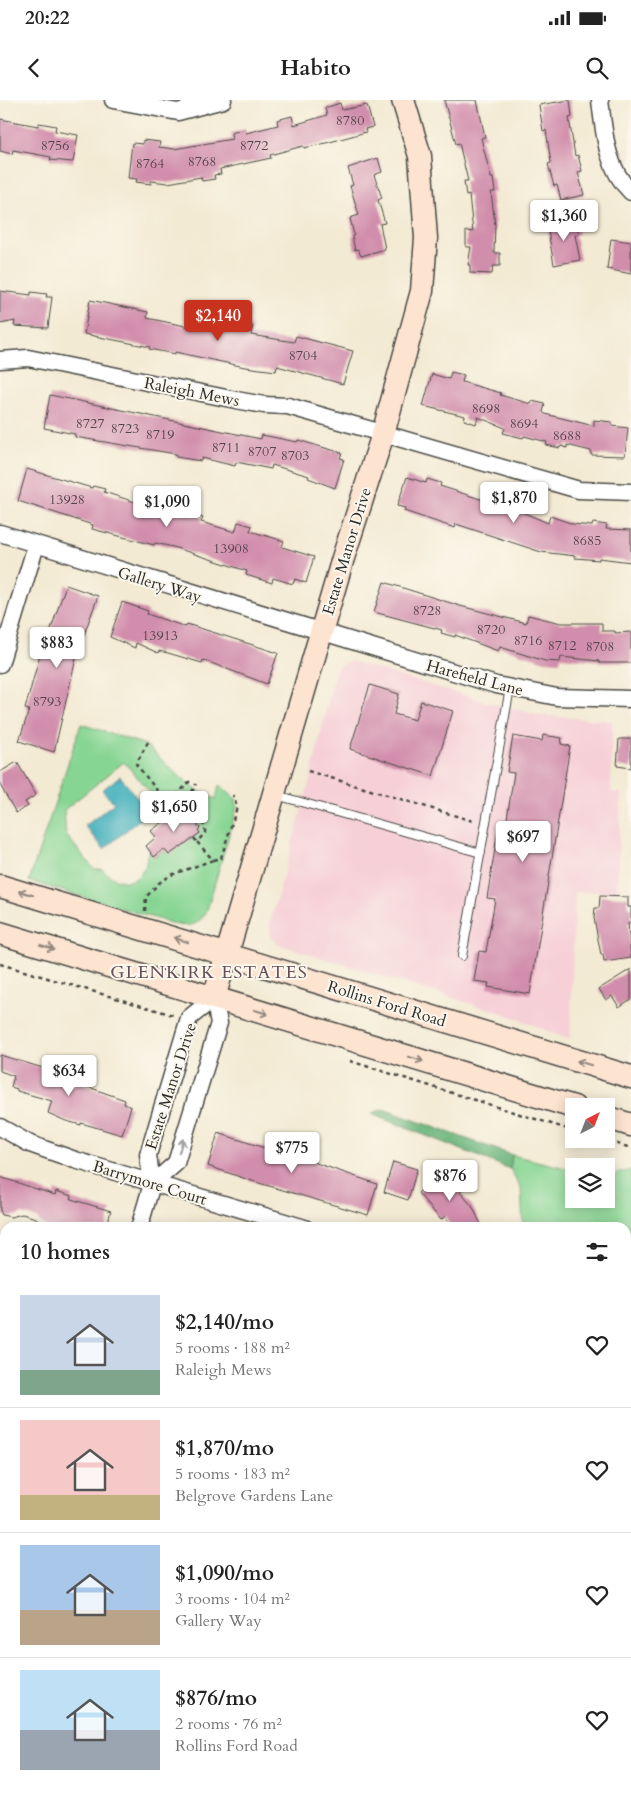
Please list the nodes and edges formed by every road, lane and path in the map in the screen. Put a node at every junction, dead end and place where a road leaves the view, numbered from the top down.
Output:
1 (113, 100) edge
2 (223, 100) edge
3 (403, 100) edge
4 (600, 100) edge
5 (631, 192) edge
6 (0, 360) edge
7 (382, 434) junction
8 (631, 492) edge
9 (0, 533) edge
10 (36, 546) junction
11 (322, 632) junction
12 (0, 664) edge
13 (510, 688) junction
14 (631, 700) edge
15 (148, 742) dead end
16 (308, 771) dead end
17 (190, 780) dead end
18 (196, 784) dead end
19 (233, 795) dead end
20 (274, 795) junction
21 (168, 804) junction
22 (164, 808) dead end
23 (486, 824) junction
24 (194, 838) dead end
25 (197, 842) junction
26 (481, 853) junction
27 (213, 860) junction
28 (0, 886) edge
29 (145, 914) dead end
30 (0, 933) edge
31 (228, 955) junction
32 (462, 956) dead end
33 (0, 964) edge
34 (214, 998) junction
35 (167, 1014) dead end
36 (349, 1060) dead end
37 (631, 1077) edge
38 (565, 1105) edge
39 (615, 1120) edge
40 (631, 1125) edge
41 (0, 1127) edge
42 (565, 1128) edge
43 (615, 1143) edge
44 (631, 1148) edge
45 (152, 1184) junction
46 (141, 1222) edge
47 (284, 1222) edge

1 - 2 street
3 - 7 main road, Estate Manor Drive
4 - 5 street
6 - 7 street, Raleigh Mews
7 - 8 street, Raleigh Mews
7 - 11 main road, Estate Manor Drive
9 - 10 street, Gallery Way
10 - 11 street, Gallery Way
10 - 12 street
11 - 13 street, Harefield Lane
11 - 20 main road, Estate Manor Drive
13 - 14 street, Harefield Lane
13 - 23 lane
15 - 21 path
16 - 23 path
17 - 21 path
18 - 25 path
19 - 27 path
20 - 26 lane
20 - 31 main road, Estate Manor Drive
21 - 22 path
23 - 26 lane
24 - 25 path
25 - 27 path
26 - 32 lane
27 - 29 path
31 -> 28 main road, Rollins Ford Road
30 -> 34 main road
31 - 34 main road, Estate Manor Drive
37 -> 31 main road, Rollins Ford Road
33 - 35 path
34 -> 38 main road
34 - 45 street, Estate Manor Drive
45 -> 34 street, Estate Manor Drive
36 - 42 path
39 - 40 main road
41 - 45 street, Barrymore Court
43 - 44 path
45 - 46 street, Estate Manor Drive
45 - 47 street, Barrymore Court

